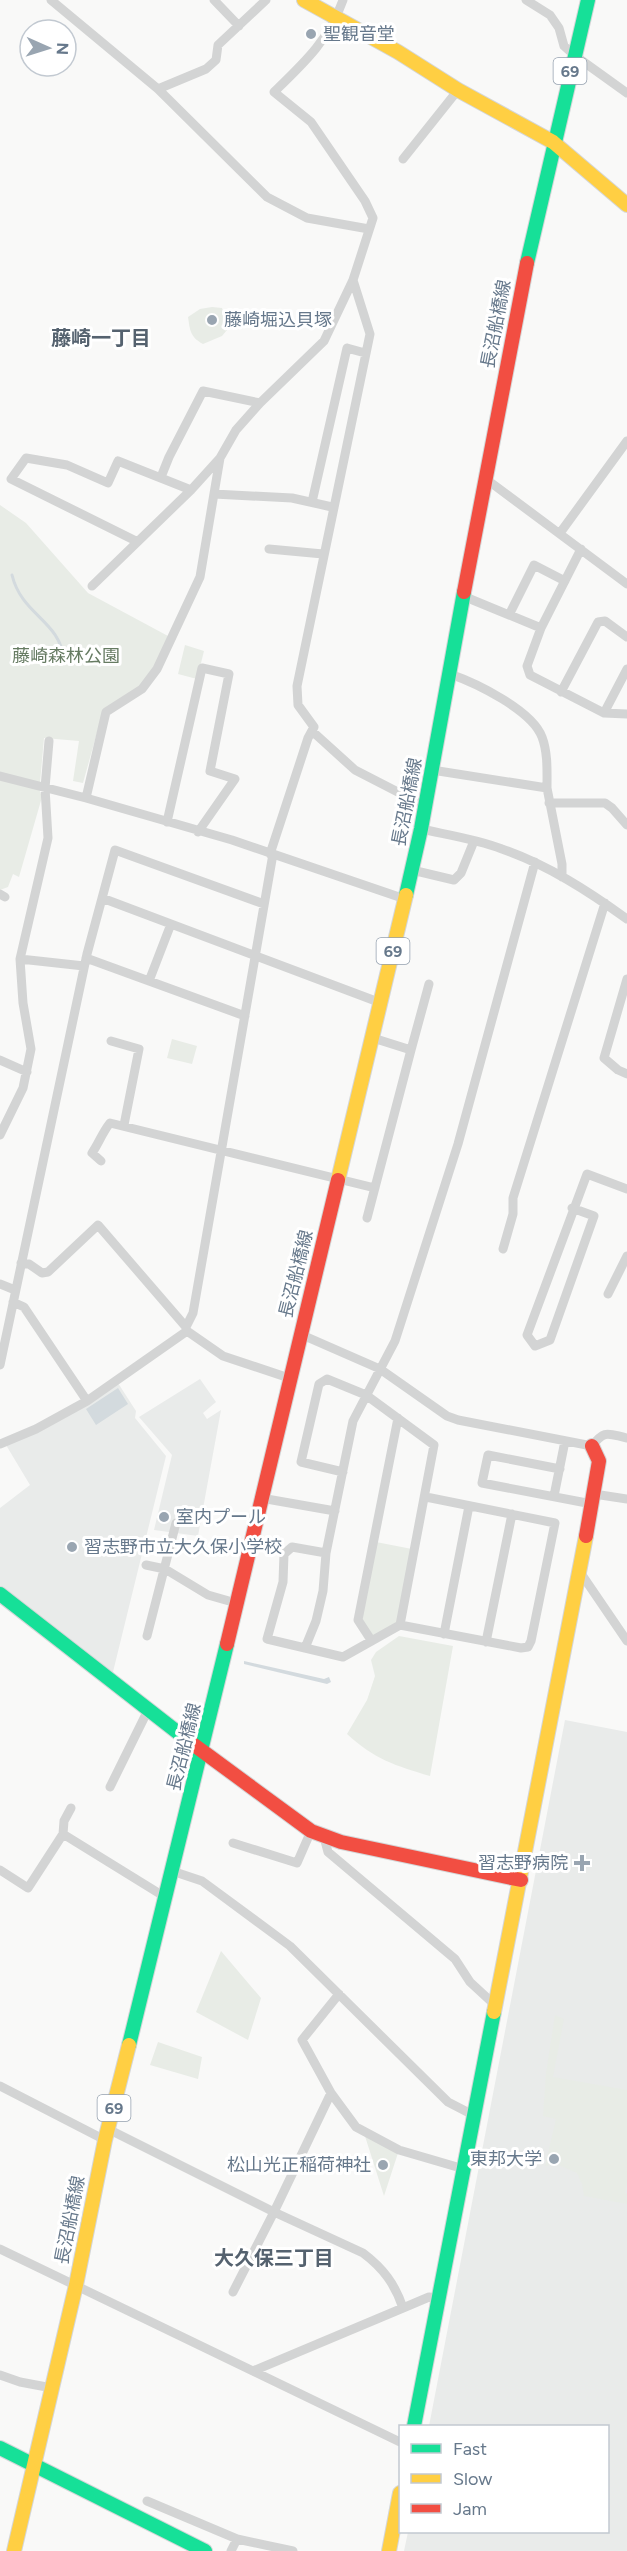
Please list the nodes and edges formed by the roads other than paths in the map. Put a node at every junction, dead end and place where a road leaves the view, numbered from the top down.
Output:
1 (51, 0) edge
2 (214, 0) edge
3 (266, 0) edge
4 (304, 0) edge
5 (343, 0) edge
6 (526, 0) edge
7 (588, 0) edge
8 (336, 19) junction
9 (239, 26) junction
10 (574, 55) junction
11 (158, 89) junction
12 (458, 90) junction
13 (627, 93) edge
14 (553, 142) junction
15 (403, 159) dead end
16 (627, 205) edge
17 (369, 229) junction
18 (353, 280) junction
19 (365, 353) junction
20 (260, 403) junction
21 (627, 441) edge
22 (220, 458) junction
23 (161, 477) junction
24 (486, 479) junction
25 (191, 490) junction
26 (214, 494) junction
27 (312, 502) junction
28 (332, 507) junction
29 (560, 532) junction
30 (136, 541) junction
31 (269, 549) dead end
32 (581, 549) junction
33 (322, 554) junction
34 (565, 581) junction
35 (627, 584) edge
36 (92, 586) dead end
37 (464, 596) junction
38 (509, 615) junction
39 (541, 627) junction
40 (627, 637) edge
41 (627, 669) edge
42 (450, 674) junction
43 (561, 692) junction
44 (604, 713) junction
45 (627, 714) edge
46 (312, 731) junction
47 (49, 741) dead end
48 (432, 770) junction
49 (0, 776) edge
50 (45, 788) junction
51 (548, 788) junction
52 (86, 798) junction
53 (549, 803) junction
54 (425, 806) junction
55 (167, 822) junction
56 (627, 825) edge
57 (421, 829) junction
58 (198, 832) junction
59 (474, 841) junction
60 (272, 854) junction
61 (535, 862) junction
62 (412, 870) junction
63 (562, 877) junction
64 (102, 898) junction
65 (405, 899) junction
66 (605, 903) junction
67 (264, 904) junction
68 (627, 919) edge
69 (171, 924) junction
70 (255, 956) junction
71 (20, 959) junction
72 (85, 962) junction
73 (627, 979) edge
74 (149, 981) junction
75 (429, 984) dead end
76 (381, 1004) junction
77 (245, 1016) junction
78 (373, 1038) junction
79 (111, 1041) dead end
80 (411, 1050) junction
81 (0, 1059) edge
82 (27, 1072) junction
83 (627, 1074) edge
84 (124, 1125) junction
85 (0, 1135) edge
86 (221, 1151) junction
87 (101, 1161) dead end
88 (337, 1180) junction
89 (375, 1188) junction
90 (627, 1189) edge
91 (572, 1208) junction
92 (367, 1218) dead end
93 (503, 1249) dead end
94 (627, 1256) edge
95 (21, 1263) junction
96 (0, 1284) edge
97 (15, 1290) junction
98 (608, 1294) dead end
99 (13, 1302) junction
100 (187, 1329) junction
101 (300, 1334) junction
102 (0, 1365) edge
103 (380, 1369) junction
104 (289, 1378) junction
105 (366, 1395) junction
106 (87, 1401) junction
107 (398, 1418) junction
108 (627, 1438) edge
109 (565, 1441) junction
110 (0, 1444) edge
111 (592, 1446) junction
112 (560, 1468) junction
113 (343, 1472) junction
114 (554, 1496) junction
115 (426, 1497) junction
116 (261, 1498) junction
117 (593, 1499) junction
118 (627, 1499) edge
119 (469, 1506) junction
120 (335, 1511) junction
121 (512, 1514) junction
122 (176, 1523) dead end
123 (327, 1554) junction
124 (146, 1565) dead end
125 (165, 1569) junction
126 (580, 1572) junction
127 (0, 1594) edge
128 (236, 1603) junction
129 (400, 1625) junction
130 (444, 1634) junction
131 (147, 1636) dead end
132 (371, 1640) junction
133 (627, 1641) edge
134 (486, 1642) junction
135 (305, 1648) junction
136 (148, 1710) junction
137 (202, 1752) junction
138 (110, 1787) dead end
139 (71, 1808) dead end
140 (311, 1831) junction
141 (63, 1834) junction
142 (324, 1837) junction
143 (233, 1843) dead end
144 (0, 1870) edge
145 (172, 1871) junction
146 (521, 1880) junction
147 (165, 1897) junction
148 (339, 1994) junction
149 (496, 2006) junction
150 (0, 2086) edge
151 (331, 2093) junction
152 (475, 2116) junction
153 (107, 2134) junction
154 (464, 2169) junction
155 (274, 2212) junction
156 (0, 2249) edge
157 (76, 2285) junction
158 (233, 2292) dead end
159 (440, 2299) junction
160 (403, 2308) junction
161 (253, 2371) junction
162 (0, 2376) edge
163 (52, 2388) junction
164 (414, 2425) edge
165 (399, 2442) edge
166 (0, 2448) edge
167 (34, 2466) junction
168 (399, 2498) edge
169 (147, 2501) dead end
170 (237, 2539) junction
171 (14, 2551) edge
172 (205, 2551) edge
173 (231, 2551) edge
174 (293, 2551) edge
175 (389, 2551) edge

1 - 11 street
2 - 9 street
3 - 9 street
4 - 8 main road
5 - 8 street
6 - 10 street
7 - 10 main road, 長沼船橋線 / 69
8 - 12 main road
8 - 17 street
9 - 11 street
10 - 13 street
10 - 14 main road, 長沼船橋線 / 69
11 - 17 street
12 - 14 main road
12 - 15 street
14 - 16 main road
14 - 24 main road, 長沼船橋線 / 69
17 - 18 street
18 - 19 street
18 - 20 street
19 - 27 street
19 - 28 street
20 - 22 street
20 - 23 street
21 - 29 street
22 - 25 street
22 - 26 street
23 - 25 street
23 - 30 street
24 - 29 street
24 - 37 main road, 長沼船橋線 / 69
25 - 30 street
26 - 27 street
26 - 52 street
27 - 28 street
28 - 33 street
29 - 32 street
30 - 36 street
31 - 33 street
32 - 34 street
32 - 35 street
33 - 46 street
34 - 38 street
34 - 39 street
37 - 38 street
37 - 42 main road, 長沼船橋線 / 69
38 - 39 street
39 - 43 street
40 - 43 street
41 - 44 street
42 - 48 main road, 長沼船橋線 / 69
42 - 51 street
43 - 44 street
44 - 45 street
46 - 54 street
46 - 60 street
47 - 50 street
48 - 51 street
48 - 54 main road, 長沼船橋線 / 69
49 - 50 street
50 - 52 street
50 - 71 street
51 - 53 street
52 - 55 street
53 - 56 street
53 - 63 street
54 - 57 main road, 長沼船橋線 / 69
55 - 58 street
55 - 58 street
57 - 59 street
57 - 62 main road, 長沼船橋線 / 69
58 - 60 street
59 - 61 street
59 - 62 street
60 - 65 street
60 - 67 street
61 - 63 street
61 - 103 street
62 - 65 main road, 長沼船橋線 / 69
63 - 66 street
64 - 67 street
64 - 69 street
64 - 72 street
65 - 76 main road, 長沼船橋線 / 69
66 - 68 street
66 - 93 street
67 - 70 street
69 - 70 street
69 - 74 street
70 - 76 street
70 - 77 street
71 - 72 street
71 - 82 street
72 - 74 street
72 - 95 street
73 - 83 street
74 - 77 street
75 - 80 street
76 - 78 main road, 長沼船橋線 / 69
77 - 86 street
78 - 80 street
78 - 88 main road, 長沼船橋線 / 69
79 - 84 street
80 - 89 street
81 - 82 street
82 - 85 street
84 - 86 street
84 - 87 street
86 - 88 street
86 - 100 street
88 - 89 street
88 - 101 main road, 長沼船橋線 / 69
89 - 92 street
90 - 91 street
91 - 91 street
94 - 98 street
95 - 97 street
95 - 100 street
96 - 97 street
97 - 99 street
99 - 102 street
99 - 106 street
100 - 104 street
100 - 106 street
101 - 103 street
101 - 104 main road, 長沼船橋線 / 69
103 - 105 street
103 - 109 street
104 - 116 main road, 長沼船橋線 / 69
105 - 107 street
105 - 113 street
105 - 113 street
106 - 110 street
107 - 115 street
107 - 132 street
108 - 111 street
109 - 111 street
109 - 112 street
111 - 117 main road
112 - 114 street
112 - 114 street
113 - 120 street
114 - 117 street
115 - 119 street
115 - 129 street
116 - 120 street
116 - 128 main road, 長沼船橋線 / 69
117 - 118 street
117 - 126 main road
119 - 121 street
119 - 130 street
120 - 123 street
121 - 134 street
121 - 134 street
122 - 125 street
123 - 135 street
123 - 135 street
124 - 125 street
125 - 128 street
125 - 131 street
126 - 133 street
126 - 146 main road
127 - 136 main road
128 - 137 main road, 長沼船橋線 / 69
129 - 130 street
129 - 132 street
130 - 134 street
132 - 135 street
136 - 137 main road
136 - 138 street
137 - 140 main road
137 - 145 main road, 長沼船橋線 / 69
139 - 141 street
140 - 142 main road
140 - 143 street
141 - 144 street
141 - 147 street
142 - 146 main road
142 - 149 street
145 - 147 main road, 長沼船橋線 / 69
145 - 148 street
146 - 149 main road
147 - 153 main road, 長沼船橋線 / 69
148 - 151 street
148 - 152 street
149 - 152 main road
150 - 153 street
151 - 154 street
151 - 155 street
152 - 154 main road
153 - 155 street
153 - 157 main road, 長沼船橋線 / 69
154 - 159 main road
155 - 158 street
155 - 160 street
156 - 157 street
157 - 161 street
157 - 163 main road, 長沼船橋線 / 69
159 - 160 street
159 - 164 main road
160 - 161 street
161 - 165 street
162 - 163 street
163 - 167 main road, 長沼船橋線 / 69
166 - 167 main road
167 - 171 main road, 長沼船橋線 / 69
167 - 172 main road
168 - 175 main road
169 - 170 street
170 - 173 street
170 - 174 street

